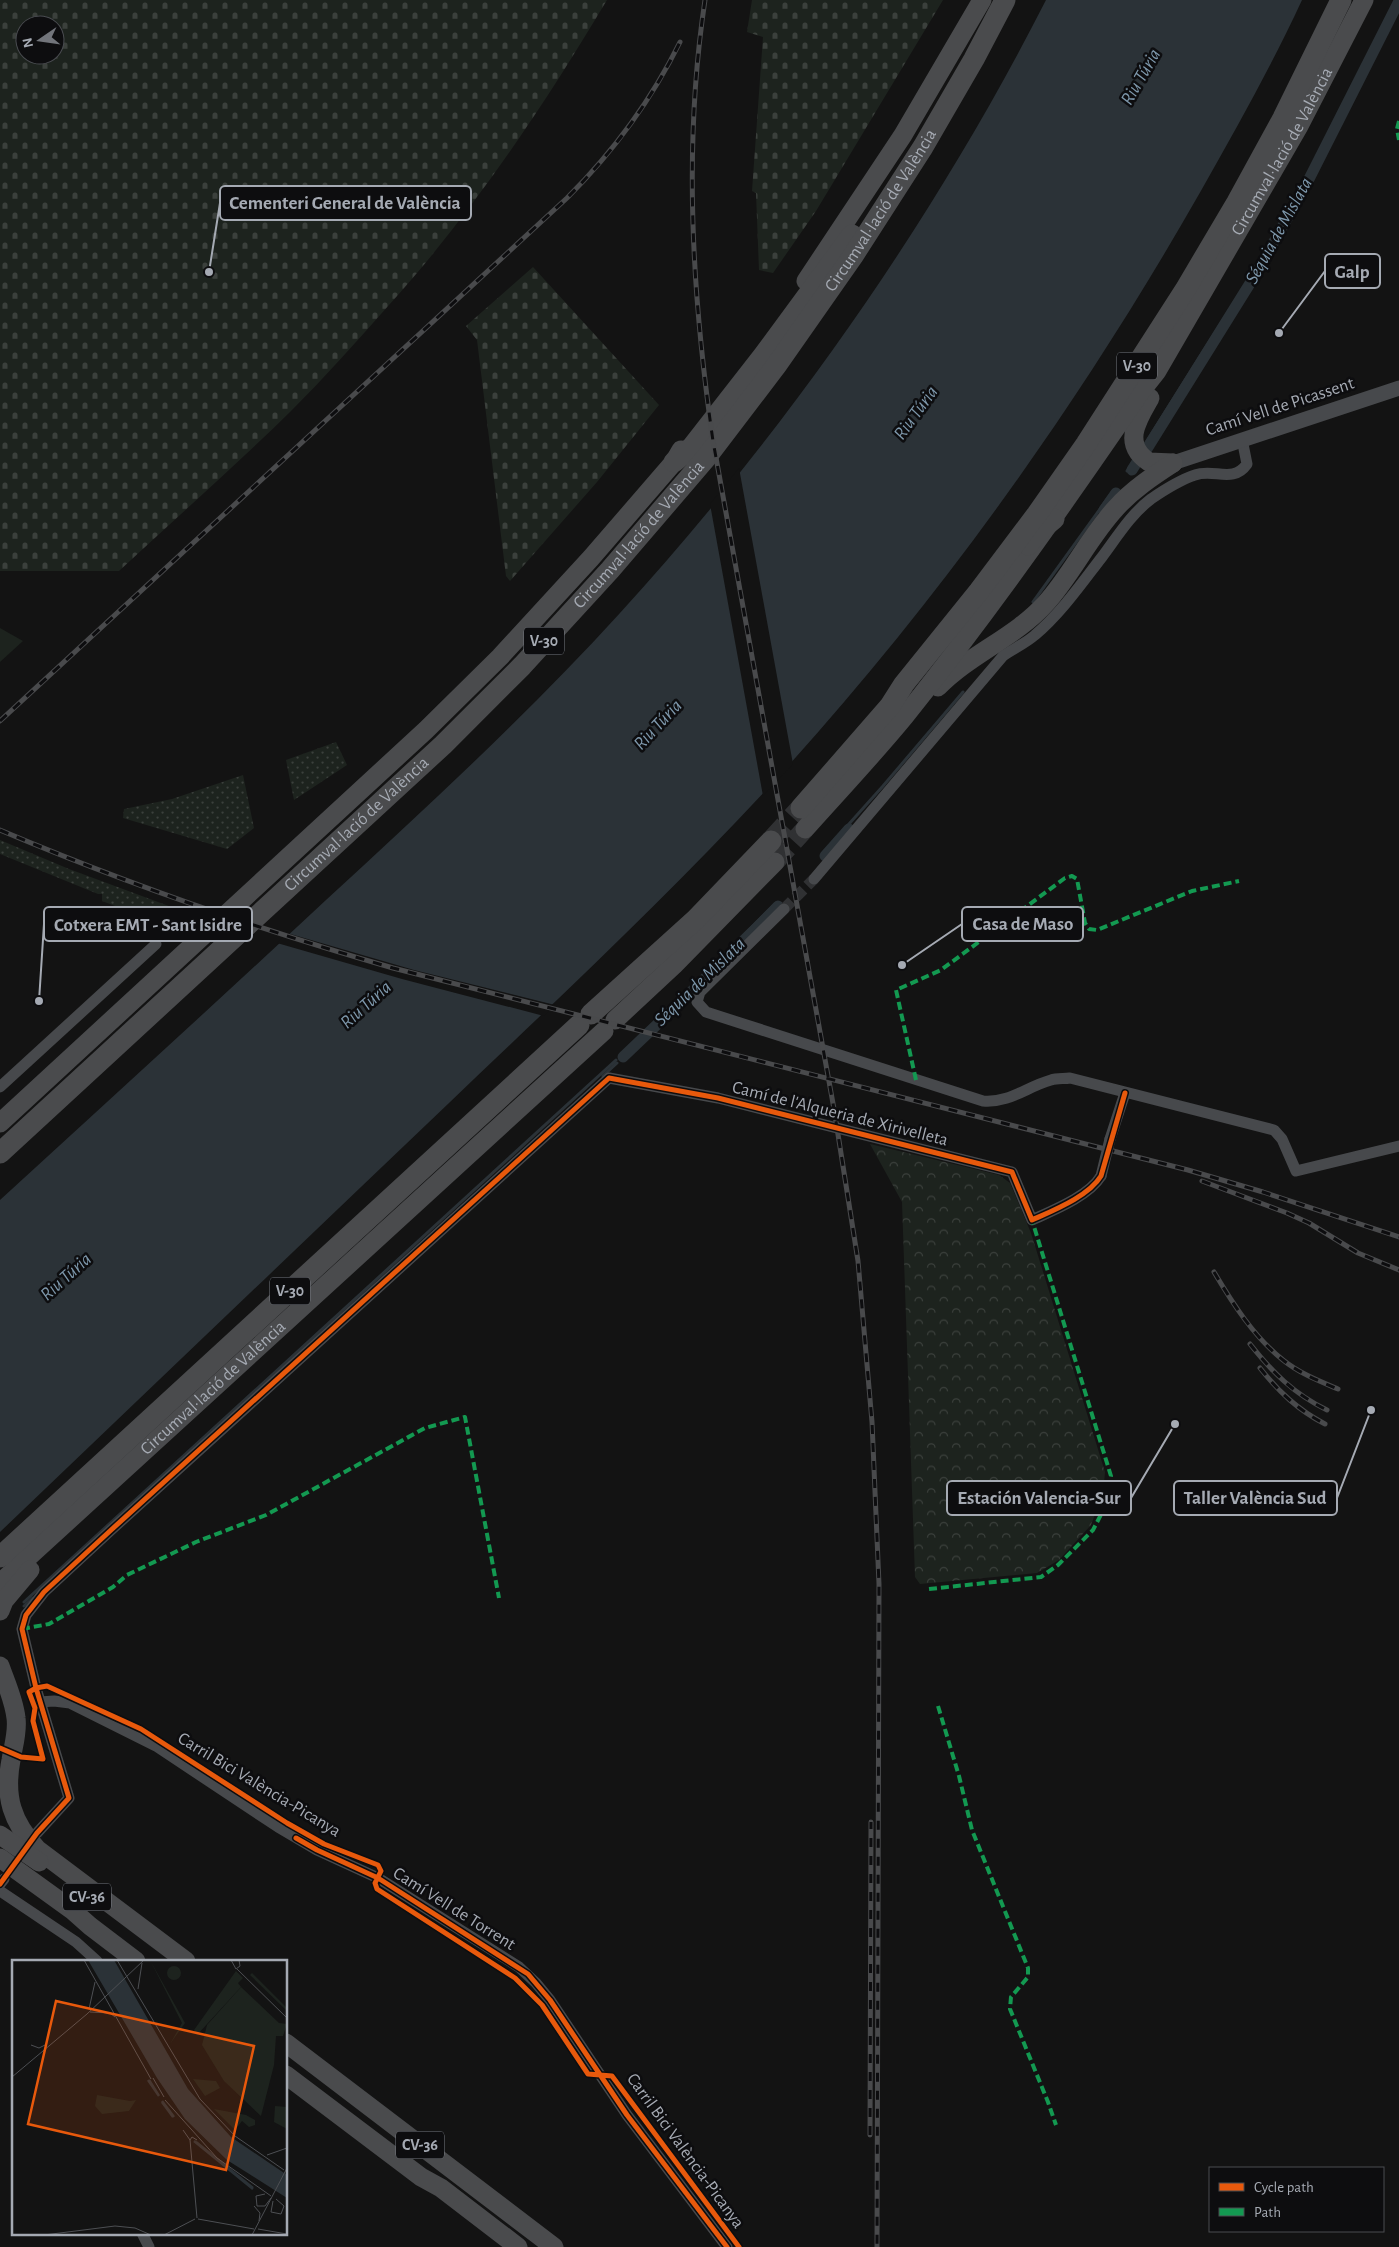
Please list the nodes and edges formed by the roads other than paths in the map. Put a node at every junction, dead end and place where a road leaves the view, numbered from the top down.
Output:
1 (982, 0) edge
2 (1005, 0) edge
3 (1341, 0) edge
4 (1364, 0) edge
5 (983, 40) junction
6 (1157, 371) junction
7 (1399, 388) edge
8 (1242, 439) junction
9 (674, 462) junction
10 (1173, 463) junction
11 (1054, 519) joint
12 (898, 711) junction
13 (801, 808) tunnel mouth
14 (805, 829) tunnel mouth
15 (773, 851) joint
16 (814, 878) tunnel mouth
17 (784, 910) tunnel mouth
18 (156, 944) dead end
19 (0, 1086) edge
20 (1125, 1093) junction
21 (0, 1123) edge
22 (1399, 1146) edge
23 (0, 1152) edge
24 (53, 1535) junction
25 (0, 1557) edge
26 (0, 1583) edge
27 (0, 1611) edge
28 (0, 1666) edge
29 (0, 1701) edge
30 (40, 1702) junction
31 (0, 1744) edge
32 (37, 1834) dead end
33 (0, 1836) edge
34 (0, 1858) edge
35 (1, 1877) edge
36 (0, 1891) edge
37 (90, 1926) junction
38 (96, 1960) edge
39 (135, 1960) edge
40 (172, 1960) edge
41 (185, 1960) edge
42 (288, 2046) edge
43 (288, 2077) edge
44 (421, 2178) junction
45 (143, 2234) edge
46 (150, 2247) edge
47 (503, 2247) edge
48 (518, 2247) edge
49 (554, 2247) edge
50 (727, 2247) edge

1 - 9 highway, Circumval·lació de València / V-30
2 - 5 highway, Circumval·lació de València / V-30
3 - 12 highway, Circumval·lació de València / V-30
4 - 6 highway, Circumval·lació de València / V-30
5 - 9 highway
5 - 23 highway, Circumval·lació de València / V-30
6 - 10 highway
6 - 11 highway, Circumval·lació de València / V-30
7 - 8 street, Camí Vell de Picassent
8 - 10 street, Camí Vell de Picassent
8 - 16 street
9 - 21 highway, Circumval·lació de València / V-30
10 - 12 highway
11 - 12 highway
12 - 13 highway, Circumval·lació de València / V-30
12 - 14 highway, Circumval·lació de València / V-30
15 - 24 highway, Circumval·lació de València / V-30
15 - 25 highway, Circumval·lació de València / V-30
17 - 20 street
18 - 19 street
20 - 22 street
20 - 30 street, Camí de l'Alqueria de Xirivelleta, bridge
24 - 26 highway, Circumval·lació de València / V-30
24 - 27 highway
28 - 41 highway
29 - 31 highway
30 - 32 street
30 - 50 street, Camí Vell de Torrent
33 - 40 highway, CV-36
34 - 37 highway, CV-36
35 - 37 highway
36 - 38 street
37 - 39 highway, CV-36
42 - 49 highway, CV-36
43 - 44 highway, CV-36
44 - 47 highway
44 - 48 highway, CV-36
45 - 46 street

